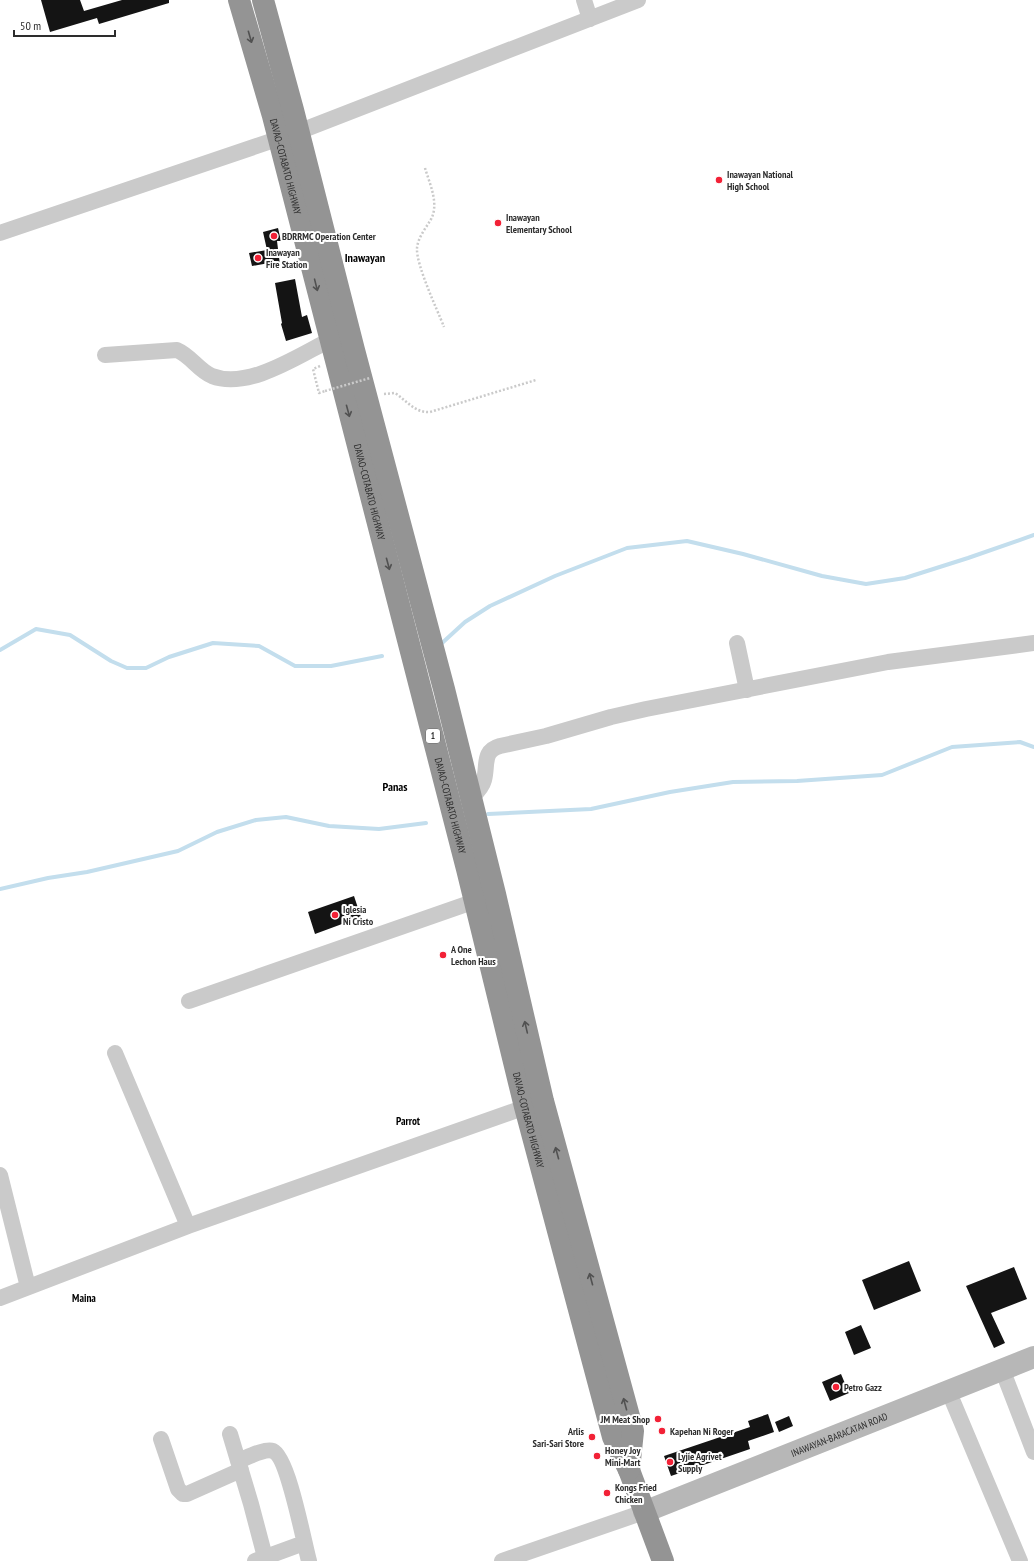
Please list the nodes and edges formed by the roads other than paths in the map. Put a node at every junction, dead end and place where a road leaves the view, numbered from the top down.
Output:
1 (239, 0) edge
2 (263, 0) edge
3 (584, 0) edge
4 (638, 0) edge
5 (590, 19) junction
6 (289, 135) junction
7 (0, 233) edge
8 (330, 340) junction
9 (105, 355) dead end
10 (737, 643) dead end
11 (1034, 643) edge
12 (747, 690) junction
13 (471, 798) junction
14 (485, 897) junction
15 (189, 1001) dead end
16 (115, 1053) dead end
17 (534, 1104) junction
18 (0, 1175) edge
19 (188, 1226) junction
20 (28, 1287) junction
21 (0, 1298) edge
22 (1034, 1357) edge
23 (1002, 1369) junction
24 (948, 1390) junction
25 (230, 1434) dead end
26 (161, 1439) dead end
27 (1034, 1452) edge
28 (240, 1466) junction
29 (644, 1512) junction
30 (304, 1543) junction
31 (260, 1559) edge
32 (309, 1561) edge
33 (502, 1561) edge
34 (663, 1561) edge
35 (1020, 1561) edge

1 -> 6 highway, DAVAO-COTABATO HIGHWAY / 1
2 - 6 highway, DAVAO-COTABATO HIGHWAY / 1
3 - 5 street
4 - 5 street
5 - 6 street
6 - 7 street
6 -> 8 highway, DAVAO-COTABATO HIGHWAY / 1
6 - 13 highway, DAVAO-COTABATO HIGHWAY / 1
8 - 9 street
8 -> 14 highway, DAVAO-COTABATO HIGHWAY / 1
10 - 12 street
11 - 12 street
12 - 13 street
13 - 14 highway, DAVAO-COTABATO HIGHWAY / 1
14 - 15 street
14 - 17 highway, DAVAO-COTABATO HIGHWAY / 1
16 - 19 street
17 - 19 street
17 - 29 highway, DAVAO-COTABATO HIGHWAY / 1
18 - 20 street
19 - 20 street
20 - 21 street
22 - 23 main road, INAWAYAN-BARACATAN ROAD
23 - 24 main road, INAWAYAN-BARACATAN ROAD
23 - 27 street
24 - 29 main road, INAWAYAN-BARACATAN ROAD
24 - 35 street
25 - 28 street
26 - 28 street
28 - 30 street
28 - 31 street
29 - 33 street
29 - 34 highway, DAVAO-COTABATO HIGHWAY / 1
30 - 31 street
30 - 32 street

